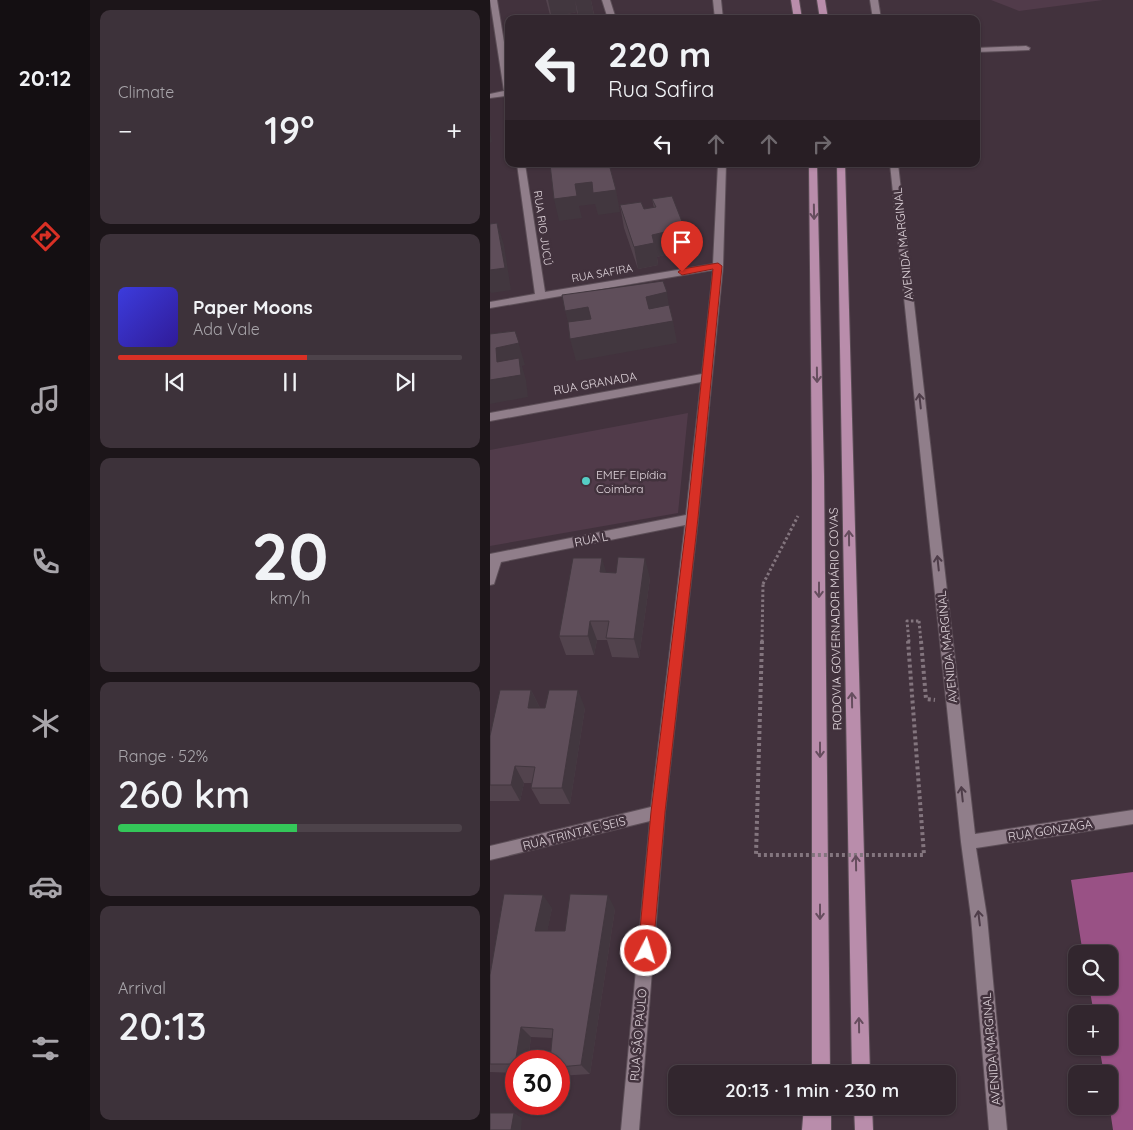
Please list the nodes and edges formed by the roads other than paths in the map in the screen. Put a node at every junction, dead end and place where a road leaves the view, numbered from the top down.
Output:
1 (493, 0) edge
2 (606, 0) edge
3 (716, 0) edge
4 (795, 0) edge
5 (821, 0) edge
6 (874, 0) edge
7 (611, 15) edge
8 (718, 15) edge
9 (797, 15) edge
10 (823, 15) edge
11 (876, 15) edge
12 (1026, 48) dead end
13 (980, 50) edge
14 (505, 77) edge
15 (490, 96) edge
16 (505, 96) edge
17 (520, 167) edge
18 (722, 167) edge
19 (813, 167) edge
20 (841, 167) edge
21 (894, 167) edge
22 (718, 266) junction
23 (540, 296) junction
24 (490, 305) edge
25 (705, 377) junction
26 (490, 416) edge
27 (692, 518) junction
28 (492, 559) edge
29 (490, 580) edge
30 (658, 812) junction
31 (1133, 817) edge
32 (968, 842) junction
33 (490, 854) edge
34 (820, 1021) junction
35 (817, 1065) edge
36 (821, 1065) edge
37 (861, 1065) edge
38 (812, 1115) edge
39 (822, 1115) edge
40 (863, 1115) edge
41 (630, 1130) edge
42 (810, 1130) edge
43 (822, 1130) edge
44 (864, 1130) edge
45 (998, 1130) edge

1 - 14 street
2 - 7 street
3 - 8 street
4 - 9 main road
5 - 10 main road
6 - 11 street
12 - 13 street
15 - 16 street
17 - 23 street, RUA RIO JUCÚ
18 - 22 street, RUA SÃO PAULO
19 -> 34 main road, RODOVIA GOVERNADOR MÁRIO COVAS
37 -> 20 main road, RODOVIA GOVERNADOR MÁRIO COVAS
32 -> 21 street, AVENIDA MARGINAL
22 - 23 street, RUA SAFIRA
22 - 25 street, RUA SÃO PAULO
23 - 24 street, RUA SAFIRA
25 - 26 street, RUA GRANADA
25 - 27 street, RUA SÃO PAULO
27 - 28 street, RUA L
27 - 30 street, RUA SÃO PAULO
28 - 29 street
30 - 33 street, RUA TRINTA E SEIS
30 - 41 street, RUA SÃO PAULO
31 - 32 street, RUA GONZAGA
45 -> 32 street, AVENIDA MARGINAL
34 - 35 main road
34 - 36 main road, RODOVIA GOVERNADOR MÁRIO COVAS
38 - 42 main road
39 - 43 main road
40 - 44 main road

